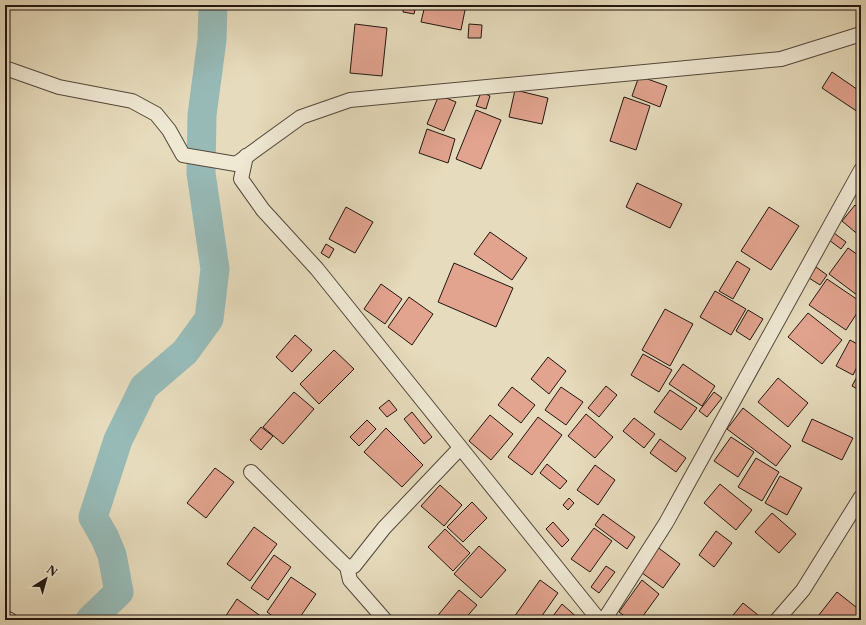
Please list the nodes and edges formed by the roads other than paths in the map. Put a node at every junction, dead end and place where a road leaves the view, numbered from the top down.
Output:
1 (861, 34) edge
2 (5, 68) edge
3 (241, 160) junction
4 (861, 170) edge
5 (460, 448) junction
6 (251, 472) dead end
7 (861, 497) edge
8 (347, 567) junction
9 (5, 618) edge
10 (10, 620) edge
11 (385, 620) edge
12 (599, 620) edge
13 (604, 620) edge
14 (778, 620) edge

1 - 3 street
2 - 3 street
3 - 5 street
4 - 13 street
5 - 8 street
5 - 12 street
6 - 8 street
7 - 14 street
8 - 11 street
9 - 10 street

